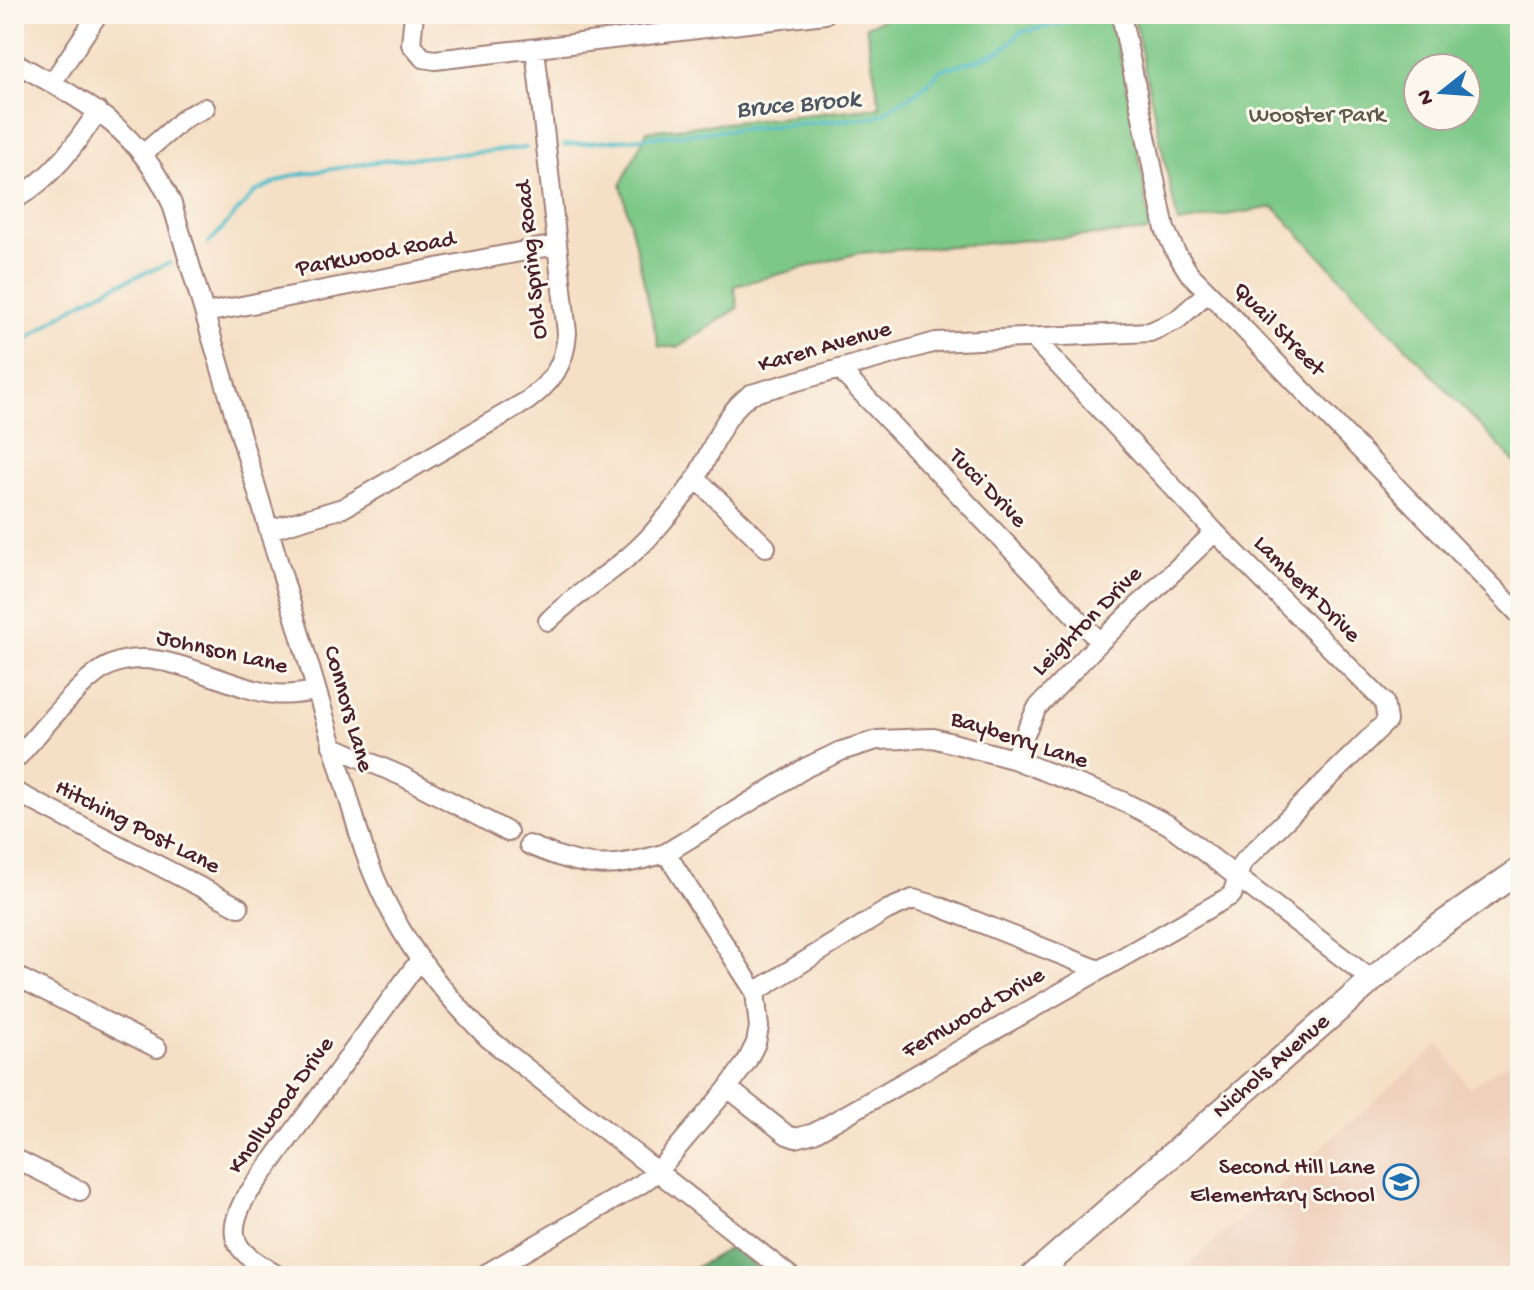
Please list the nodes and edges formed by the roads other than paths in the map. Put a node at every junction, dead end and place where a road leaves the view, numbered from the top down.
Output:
1 (98, 14) edge
2 (414, 14) edge
3 (825, 14) edge
4 (1121, 14) edge
5 (684, 22) edge
6 (535, 49) junction
7 (14, 62) edge
8 (52, 83) junction
9 (205, 108) dead end
10 (98, 111) junction
11 (144, 153) junction
12 (14, 200) edge
13 (556, 245) junction
14 (1208, 292) junction
15 (205, 313) junction
16 (1033, 338) junction
17 (839, 369) junction
18 (696, 478) junction
19 (269, 530) junction
20 (1215, 532) junction
21 (766, 547) dead end
22 (1520, 615) edge
23 (548, 621) dead end
24 (1100, 642) junction
25 (316, 691) junction
26 (332, 746) junction
27 (1013, 759) junction
28 (14, 761) edge
29 (14, 791) edge
30 (508, 832) dead end
31 (529, 845) dead end
32 (666, 853) junction
33 (1520, 870) edge
34 (1239, 877) junction
35 (239, 907) dead end
36 (419, 961) junction
37 (1099, 970) junction
38 (14, 975) edge
39 (1372, 980) junction
40 (755, 992) junction
41 (157, 1048) dead end
42 (728, 1088) junction
43 (14, 1158) edge
44 (657, 1172) junction
45 (80, 1191) dead end
46 (278, 1276) edge
47 (482, 1276) edge
48 (790, 1276) edge
49 (1033, 1276) edge

1 - 8 street
2 - 6 street
3 - 5 street
4 - 14 street, Quail Street
5 - 6 street
6 - 13 street, Old Spring Road
7 - 8 street, Connors Lane
8 - 10 street, Connors Lane
9 - 11 street
10 - 11 street, Connors Lane
10 - 12 street
11 - 15 street, Connors Lane
13 - 15 street, Parkwood Road
13 - 19 street, Old Spring Road
14 - 16 street, Karen Avenue
14 - 22 street, Quail Street
15 - 19 street, Connors Lane
16 - 17 street, Karen Avenue
16 - 20 street, Lambert Drive
17 - 18 street, Karen Avenue
17 - 24 street, Tucci Drive
18 - 21 street
18 - 23 street, Karen Avenue
19 - 25 street, Connors Lane
20 - 24 street, Leighton Drive
20 - 34 street, Lambert Drive
24 - 27 street, Leighton Drive
25 - 26 street, Connors Lane
25 - 28 street, Johnson Lane
26 - 30 street
26 - 36 street, Connors Lane
27 - 32 street, Bayberry Lane
27 - 34 street, Bayberry Lane
29 - 35 street, Hitching Post Lane
31 - 32 street, Bayberry Lane
32 - 40 street
33 - 39 main road, Nichols Avenue
34 - 37 street, Fernwood Drive
34 - 39 street, Bayberry Lane
36 - 44 street, Connors Lane
36 - 46 street, Knollwood Drive
37 - 40 street
37 - 42 street, Fernwood Drive
38 - 41 street
39 - 49 main road, Nichols Avenue
40 - 42 street
42 - 44 street
43 - 45 street
44 - 47 street
44 - 48 street, Connors Lane

